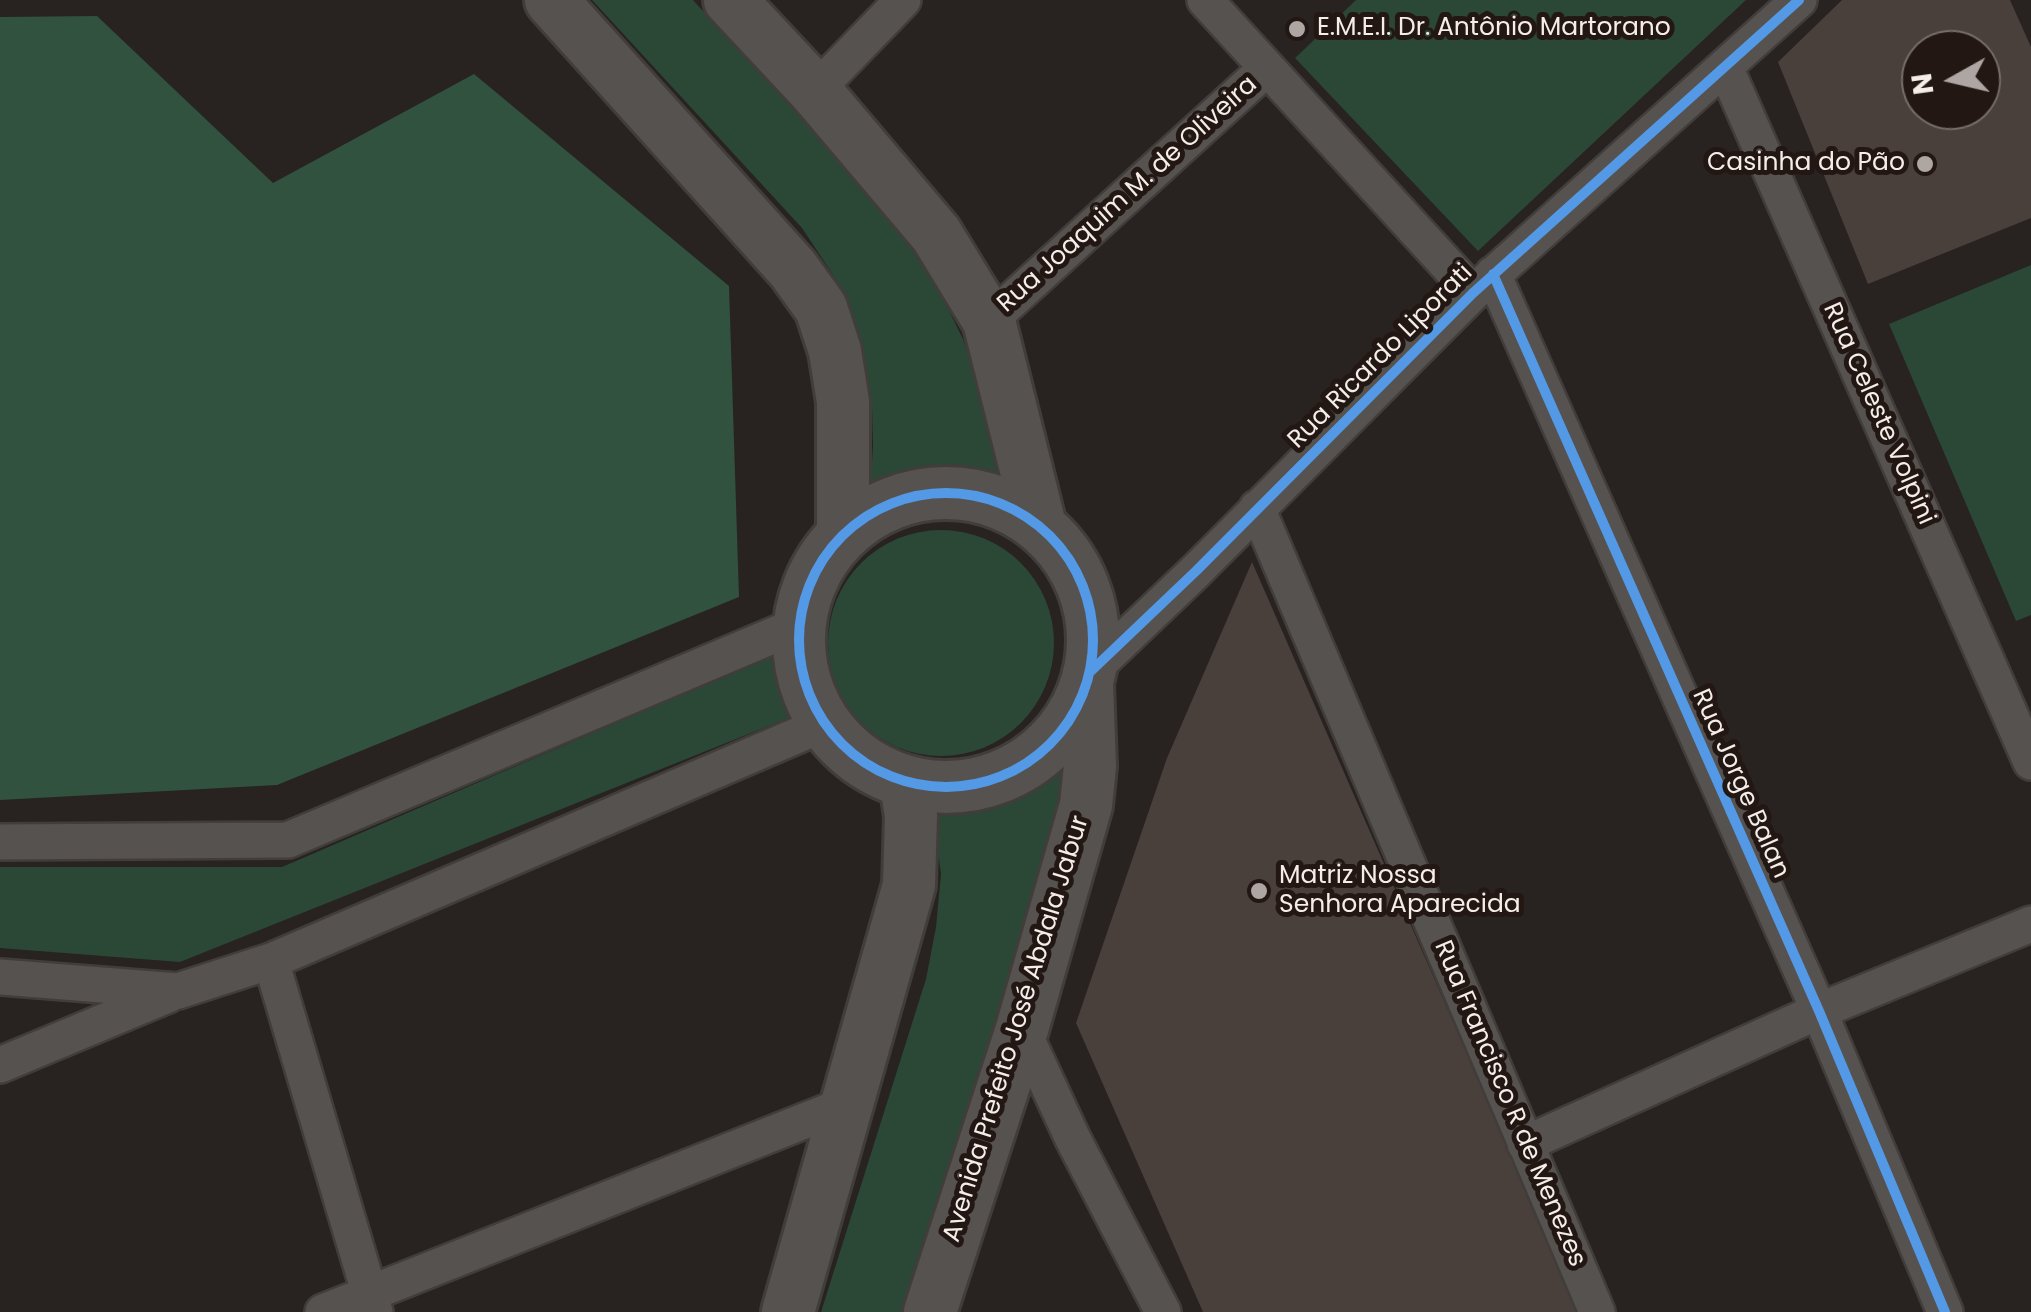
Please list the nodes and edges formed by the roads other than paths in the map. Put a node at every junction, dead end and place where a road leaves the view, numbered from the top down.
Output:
1 (551, 0) edge
2 (730, 0) edge
3 (903, 0) edge
4 (1205, 0) edge
5 (1799, 0) edge
6 (1725, 67) junction
7 (1267, 68) junction
8 (814, 91) junction
9 (1483, 284) junction
10 (989, 321) junction
11 (1258, 508) junction
12 (1040, 526) junction
13 (844, 533) junction
14 (798, 625) junction
15 (1088, 678) junction
16 (824, 724) junction
17 (2031, 762) edge
18 (906, 783) junction
19 (0, 842) edge
20 (2031, 924) edge
21 (272, 961) junction
22 (0, 978) edge
23 (178, 991) junction
24 (1818, 1011) junction
25 (1022, 1029) junction
26 (0, 1065) edge
27 (847, 1104) junction
28 (1525, 1144) junction
29 (372, 1303) edge
30 (323, 1312) edge
31 (788, 1312) edge
32 (930, 1312) edge
33 (1163, 1312) edge
34 (1598, 1312) edge
35 (1945, 1312) edge

1 - 13 street
2 - 8 street
3 - 8 street
4 - 7 street, Rua Jorge Balan
5 - 6 street, Rua Ricardo Liporati
6 - 9 street, Rua Ricardo Liporati
6 - 17 street, Rua Celeste Volpini
7 - 9 street, Rua Jorge Balan
7 - 10 street, Rua Joaquim M. de Oliveira
8 - 10 street
9 - 11 street, Rua Ricardo Liporati
9 - 24 street, Rua Jorge Balan
10 - 12 street
11 - 15 street, Rua Ricardo Liporati
11 - 28 street, Rua Francisco R de Menezes
12 - 13 street
12 - 15 street
13 - 14 street
14 - 16 street
14 - 19 street
15 - 18 street
15 - 25 street, Avenida Prefeito José Abdala Jabur
16 - 18 street
16 - 21 street
18 - 27 street
20 - 24 street
21 - 23 street
21 - 29 street
22 - 23 street
23 - 26 street
24 - 28 street
24 - 35 street, Rua Jorge Balan
25 - 32 street, Avenida Prefeito José Abdala Jabur
25 - 33 street
27 - 29 street
27 - 31 street
28 - 34 street, Rua Francisco R de Menezes
29 - 30 street

